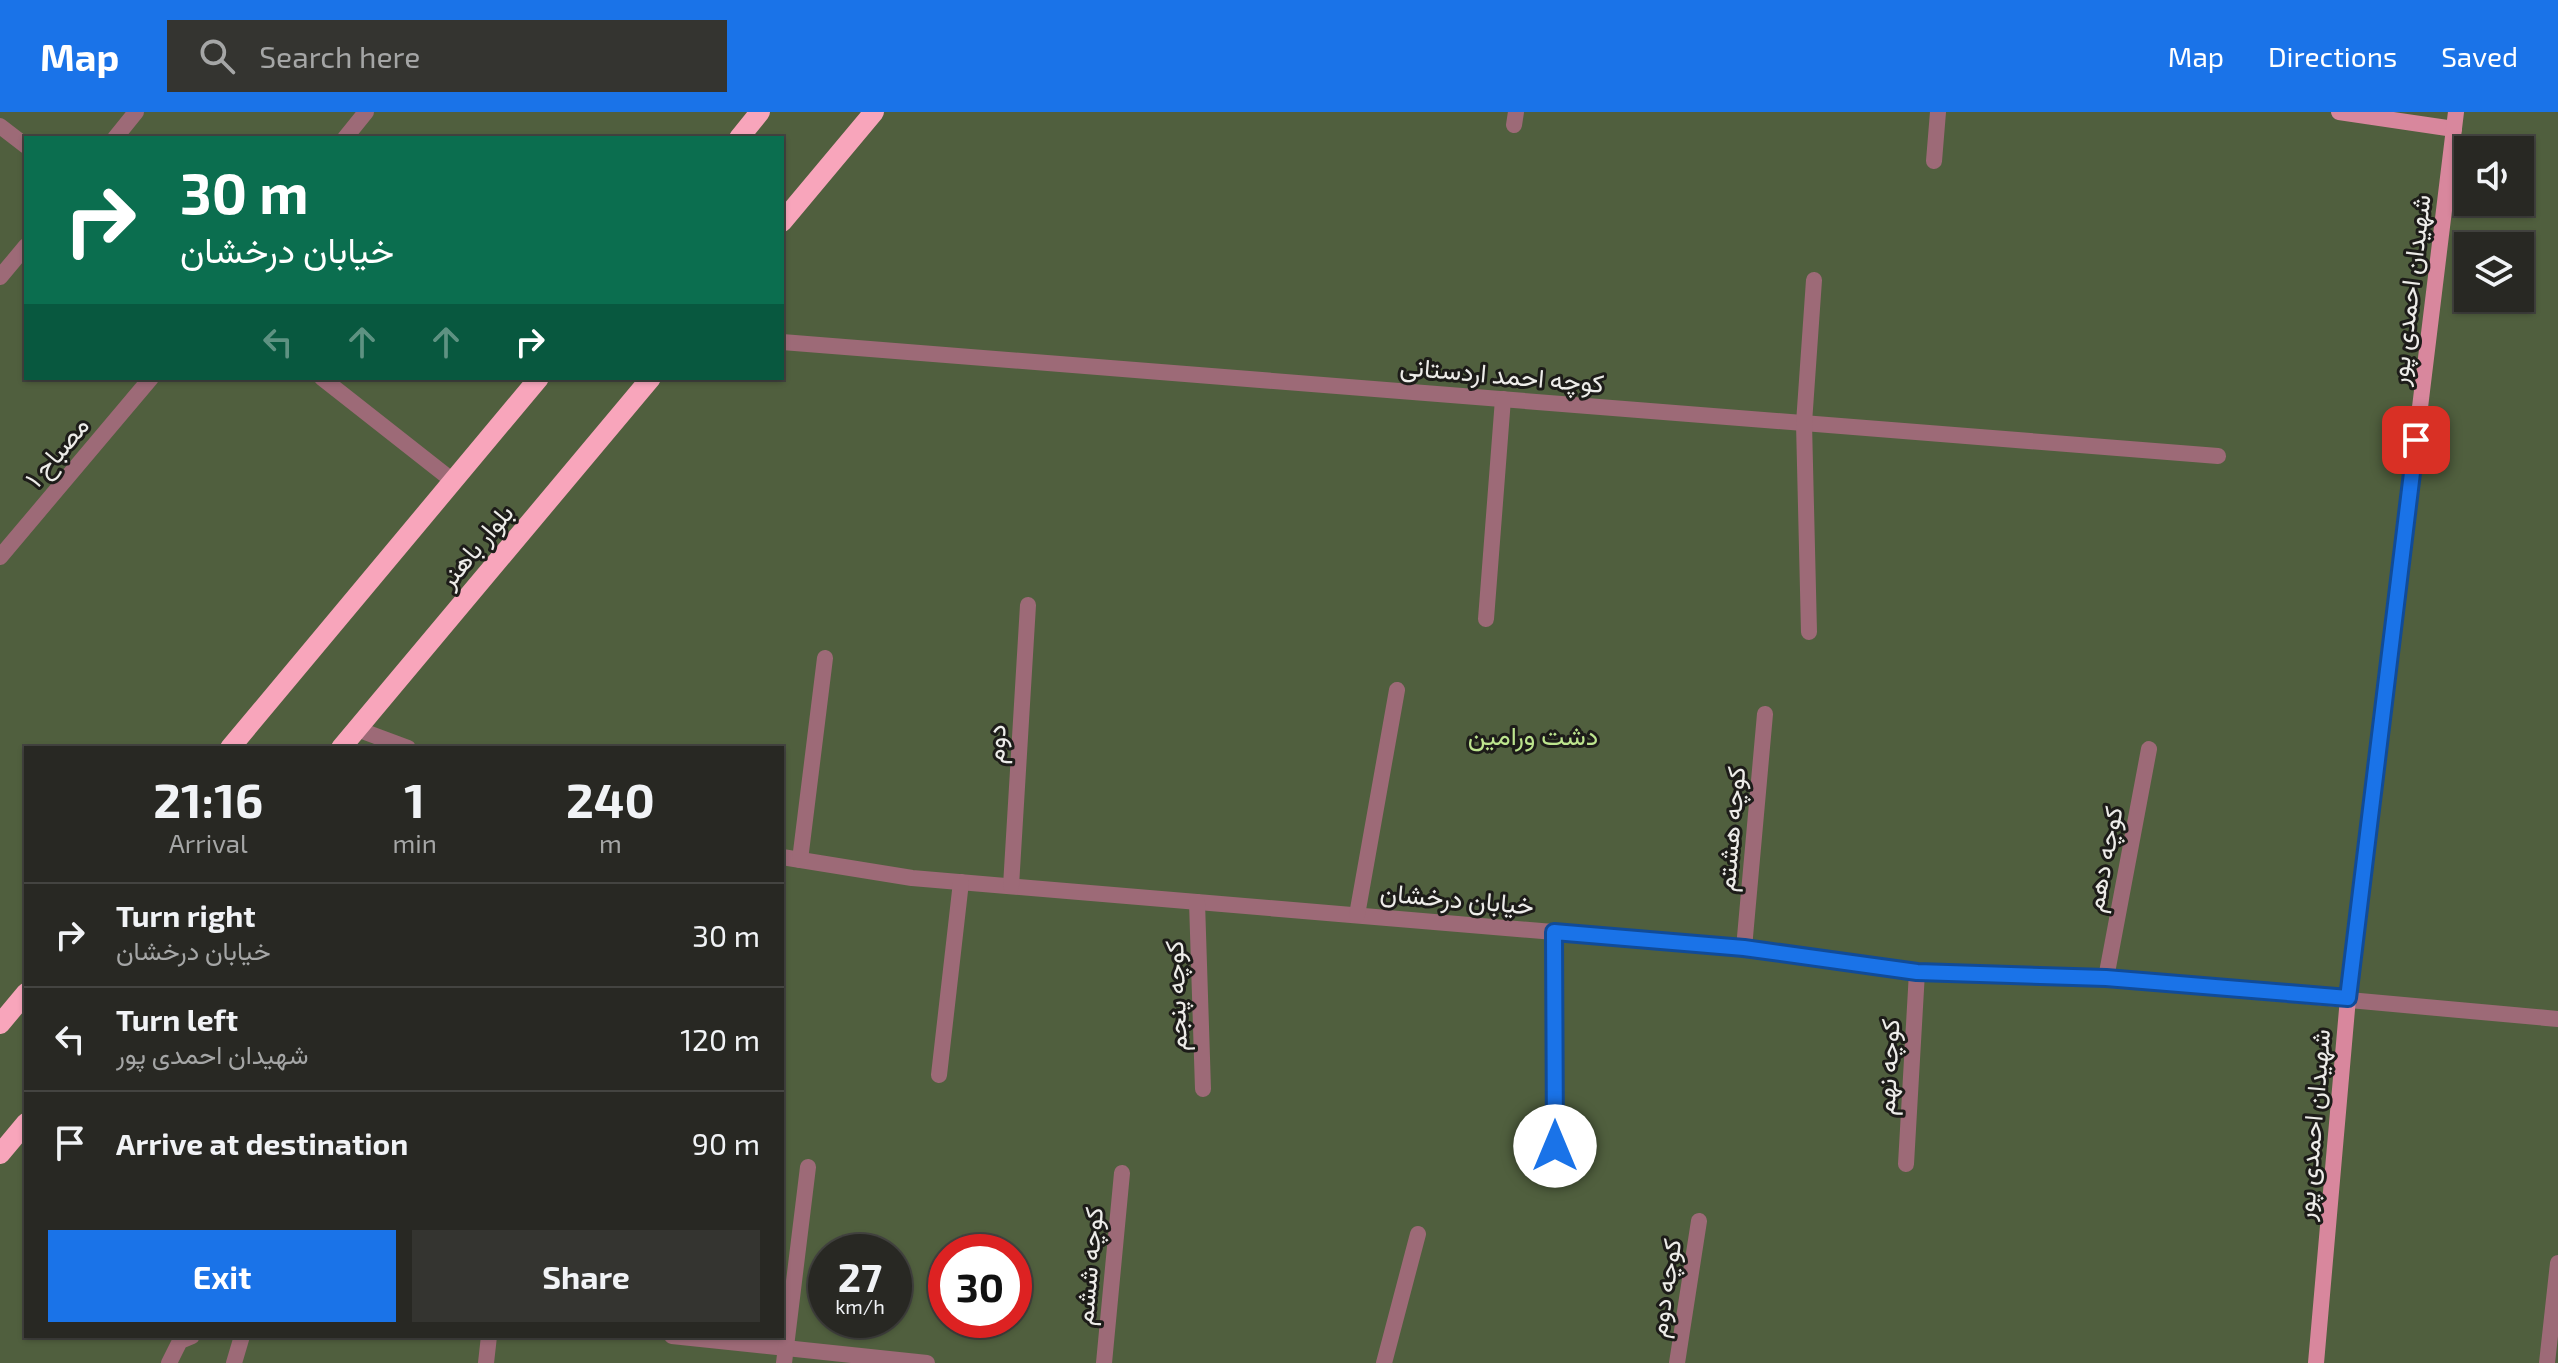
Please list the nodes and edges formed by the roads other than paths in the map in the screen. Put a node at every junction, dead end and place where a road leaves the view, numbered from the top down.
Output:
1 (136, 112) edge
2 (366, 112) edge
3 (760, 112) edge
4 (874, 112) edge
5 (1938, 112) edge
6 (2339, 112) edge
7 (2456, 112) edge
8 (0, 126) edge
9 (2454, 129) junction
10 (117, 136) edge
11 (347, 136) edge
12 (741, 136) edge
13 (24, 144) edge
14 (1934, 161) dead end
15 (784, 220) edge
16 (24, 248) edge
17 (0, 277) edge
18 (1814, 280) dead end
19 (784, 342) edge
20 (149, 380) edge
21 (325, 380) edge
22 (537, 380) edge
23 (649, 380) edge
24 (1503, 399) junction
25 (1804, 423) junction
26 (2218, 456) dead end
27 (453, 481) junction
28 (0, 557) edge
29 (1028, 605) dead end
30 (1486, 619) dead end
31 (1809, 632) dead end
32 (825, 658) dead end
33 (1397, 690) dead end
34 (1765, 714) dead end
35 (357, 729) junction
36 (232, 746) edge
37 (343, 746) edge
38 (403, 746) edge
39 (2149, 749) dead end
40 (784, 857) edge
41 (800, 860) junction
42 (961, 882) junction
43 (1011, 886) junction
44 (1197, 902) junction
45 (1357, 915) junction
46 (1554, 932) junction
47 (1744, 948) junction
48 (1917, 972) junction
49 (2106, 978) junction
50 (24, 995) edge
51 (2348, 998) junction
52 (2558, 1019) edge
53 (0, 1024) edge
54 (939, 1075) dead end
55 (1203, 1089) dead end
56 (24, 1125) edge
57 (1555, 1146) dead end
58 (0, 1154) edge
59 (1906, 1164) dead end
60 (808, 1167) dead end
61 (1122, 1173) dead end
62 (1699, 1221) dead end
63 (1418, 1234) dead end
64 (2558, 1263) edge
65 (187, 1338) edge
66 (241, 1338) edge
67 (489, 1338) edge
68 (684, 1338) edge
69 (784, 1355) edge
70 (169, 1363) edge
71 (234, 1363) edge
72 (486, 1363) edge
73 (927, 1363) edge
74 (1104, 1363) edge
75 (1384, 1363) edge
76 (1677, 1363) edge
77 (2316, 1363) edge
78 (2547, 1363) edge

1 - 10 street
2 - 11 street
3 - 12 main road
4 - 15 main road
5 - 14 street
6 - 9 street
7 - 9 street, شهیدان احمدی پور
8 - 13 street
9 - 51 street, شهیدان احمدی پور
16 - 17 street
18 - 25 street
19 - 24 street, کوچه احمد اردستانی
20 - 28 street, مصباح ۱
21 - 27 street
22 - 27 main road
23 - 35 main road, بلوار باهنر
24 - 25 street, کوچه احمد اردستانی
24 - 30 street
25 - 26 street, کوچه احمد اردستانی
25 - 31 street
27 - 36 main road
29 - 43 street, دوم
32 - 41 street
33 - 45 street
34 - 47 street, کوچه هشتم
35 - 37 main road, بلوار باهنر
35 - 38 street
39 - 49 street, کوچه دهم
40 - 41 street, خیابان درخشان
41 - 42 street, خیابان درخشان
42 - 43 street, خیابان درخشان
42 - 54 street
43 - 44 street, خیابان درخشان
44 - 45 street, خیابان درخشان
44 - 55 street, کوچه پنجم
45 - 46 street, خیابان درخشان
46 - 47 street, خیابان درخشان
46 - 57 street
47 - 48 street, خیابان درخشان
48 - 49 street, خیابان درخشان
48 - 59 street, کوچه نهم
49 - 51 street, خیابان درخشان
50 - 53 main road
51 - 52 street, خیابان درخشان
51 - 77 street, شهیدان احمدی پور
56 - 58 main road
60 - 69 street
61 - 74 street, کوچه ششم
62 - 76 street, کوچه دوم
63 - 75 street
64 - 78 street
65 - 70 street
66 - 71 street
67 - 72 street
68 - 69 street
69 - 73 street

